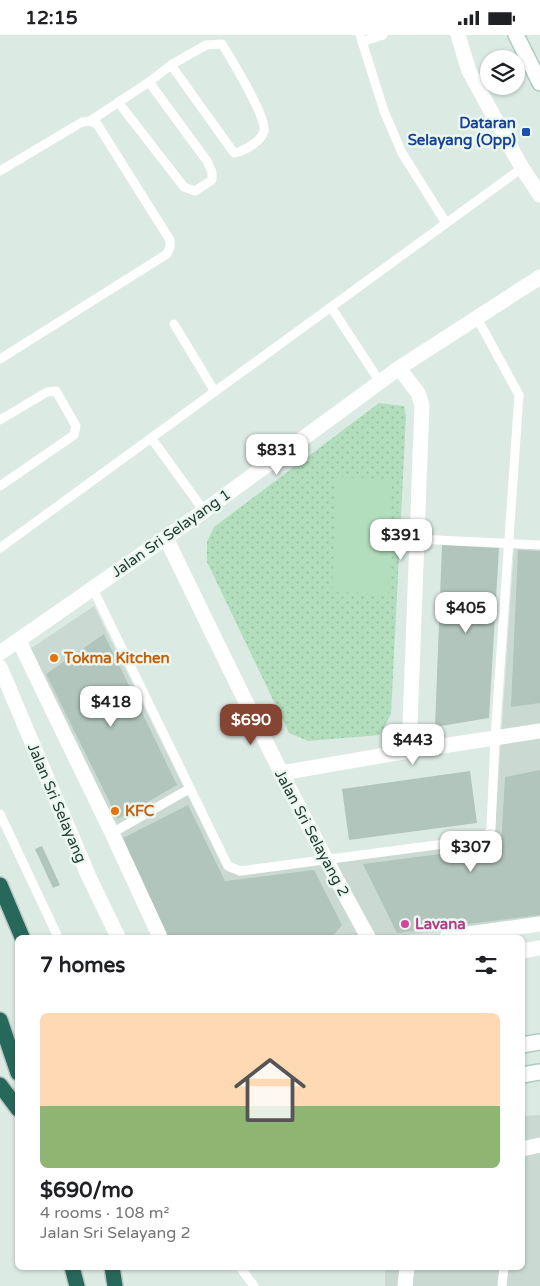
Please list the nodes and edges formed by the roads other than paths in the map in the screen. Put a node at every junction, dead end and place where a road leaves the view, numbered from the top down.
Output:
1 (383, 35) edge
2 (458, 35) edge
3 (516, 35) edge
4 (361, 39) edge
5 (171, 65) junction
6 (149, 82) junction
7 (540, 83) edge
8 (118, 102) junction
9 (90, 121) junction
10 (522, 168) junction
11 (0, 171) edge
12 (540, 195) edge
13 (446, 223) junction
14 (540, 277) edge
15 (331, 307) junction
16 (477, 318) junction
17 (174, 324) dead end
18 (0, 359) edge
19 (399, 368) junction
20 (380, 382) junction
21 (215, 393) junction
22 (0, 420) edge
23 (152, 439) junction
24 (0, 486) edge
25 (204, 511) junction
26 (166, 538) junction
27 (417, 539) junction
28 (510, 543) junction
29 (540, 545) edge
30 (0, 548) edge
31 (93, 589) junction
32 (18, 641) junction
33 (0, 653) edge
34 (0, 667) edge
35 (540, 731) edge
36 (495, 738) junction
37 (409, 751) junction
38 (281, 773) junction
39 (190, 789) junction
40 (0, 814) edge
41 (112, 833) junction
42 (325, 861) junction
43 (0, 885) edge
44 (540, 924) edge
45 (21, 935) edge
46 (57, 935) edge
47 (117, 935) edge
48 (159, 935) edge
49 (367, 935) edge
50 (461, 935) edge
51 (540, 948) edge
52 (525, 950) edge
53 (0, 1020) edge
54 (540, 1042) edge
55 (525, 1044) edge
56 (15, 1064) edge
57 (540, 1073) edge
58 (525, 1075) edge
59 (0, 1085) edge
60 (15, 1105) edge
61 (540, 1145) edge
62 (525, 1148) edge
63 (73, 1270) edge
64 (113, 1270) edge
65 (118, 1270) edge
66 (242, 1270) edge
67 (407, 1270) edge
68 (504, 1270) edge
69 (77, 1286) edge
70 (116, 1286) edge
71 (254, 1286) edge
72 (405, 1286) edge
73 (502, 1286) edge

1 - 4 lane
2 - 10 street
3 - 7 street
4 - 13 lane
5 - 5 lane
5 - 6 lane
6 - 8 lane
6 - 8 lane
8 - 9 lane
9 - 11 lane
9 - 18 lane
10 - 12 street
10 - 13 lane
13 - 15 lane
14 - 16 street, Jalan Sri Selayang 1
15 - 20 lane
15 - 21 lane
16 - 19 street, Jalan Sri Selayang 1
16 - 28 lane
17 - 21 lane
19 - 20 street, Jalan Sri Selayang 1
19 - 27 street
20 - 25 street, Jalan Sri Selayang 1
21 - 23 lane
22 - 24 lane
23 - 25 lane
23 - 30 lane
25 - 26 street, Jalan Sri Selayang 1
26 - 31 street, Jalan Sri Selayang 1
26 - 38 street, Jalan Sri Selayang 2
27 - 28 lane
27 - 37 street
28 - 29 lane
28 - 36 lane
31 - 32 street, Jalan Sri Selayang 1
31 - 39 lane
32 - 33 street, Jalan Sri Selayang 1
32 - 41 street
34 - 47 street, Jalan Sri Selayang
35 - 36 street
36 - 37 street
36 - 42 lane
37 - 38 street
38 - 42 street, Jalan Sri Selayang 2
39 - 41 lane
39 - 42 lane
40 - 46 lane
41 - 48 street
42 - 49 street, Jalan Sri Selayang 2
43 - 45 highway
44 - 50 street
51 - 52 street
53 - 56 highway
54 - 55 street
57 - 58 street
59 - 60 highway
61 - 62 street
63 - 69 highway
64 - 70 highway
65 - 70 street
66 - 71 lane
67 - 72 street
68 - 73 lane

